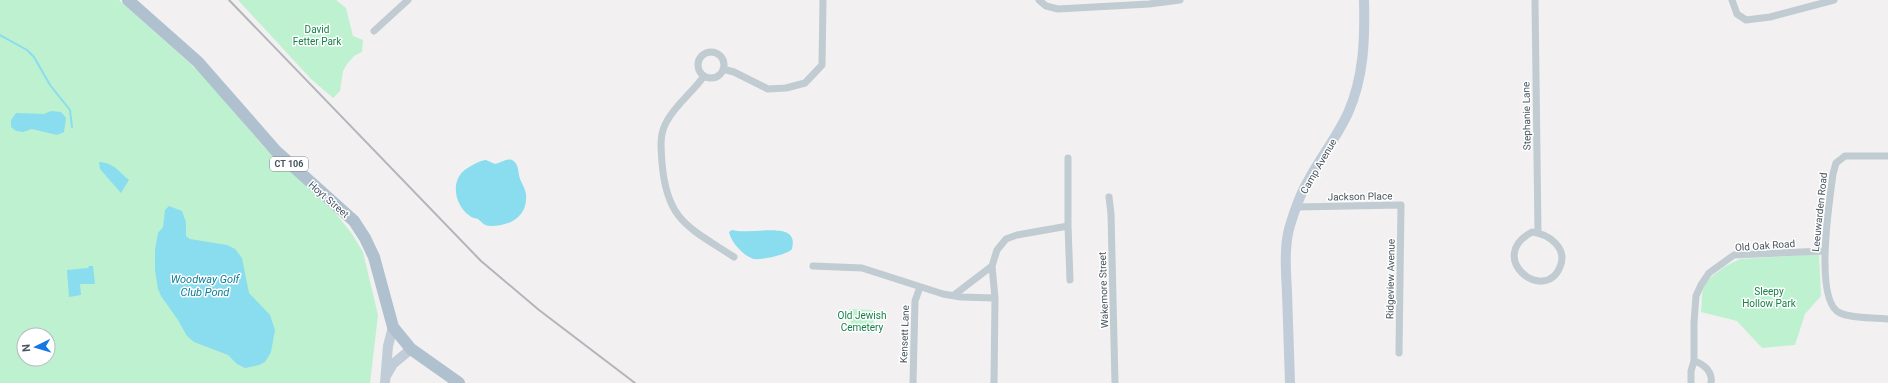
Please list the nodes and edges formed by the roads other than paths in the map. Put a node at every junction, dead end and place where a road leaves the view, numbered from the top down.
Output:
1 (128, 0) edge
2 (408, 0) edge
3 (823, 0) edge
4 (1039, 0) edge
5 (1180, 0) edge
6 (1364, 0) edge
7 (1535, 0) edge
8 (1732, 0) edge
9 (1834, 0) edge
10 (374, 31) dead end
11 (723, 69) junction
12 (704, 76) junction
13 (1888, 156) edge
14 (1068, 158) dead end
15 (1109, 197) dead end
16 (1401, 205) joint
17 (1296, 208) junction
18 (1068, 226) junction
19 (1538, 232) junction
20 (1824, 251) junction
21 (734, 257) dead end
22 (813, 266) dead end
23 (992, 266) junction
24 (1070, 280) dead end
25 (920, 287) junction
26 (954, 295) junction
27 (995, 298) junction
28 (1888, 319) edge
29 (393, 327) junction
30 (411, 349) junction
31 (1399, 353) dead end
32 (1694, 361) junction
33 (386, 380) edge
34 (460, 383) edge
35 (913, 383) edge
36 (994, 383) edge
37 (1115, 383) edge
38 (1290, 383) edge
39 (1691, 383) edge
40 (1711, 383) edge

1 - 29 main road, Hoyt Street / CT 106
2 - 10 street
3 - 11 street
4 - 5 street
6 - 17 street, Camp Avenue
7 - 19 street, Stephanie Lane
8 - 9 street
11 - 12 street
11 - 12 street
12 - 21 street
13 - 20 street, Leeuwarden Road
14 - 18 street
15 - 37 street, Wakemore Street
16 - 17 street, Jackson Place
16 - 31 street, Ridgeview Avenue
17 - 38 street, Camp Avenue
18 - 23 street
18 - 24 street
19 - 19 street
20 - 28 street, Leeuwarden Road
20 - 32 street, Old Oak Road
22 - 25 street
23 - 26 street
23 - 27 street
25 - 26 street
25 - 35 street, Kensett Lane
26 - 27 street
27 - 36 street
29 - 30 main road, Hoyt Street / CT 106
29 - 33 street
30 - 33 street
30 - 34 main road, Hoyt Street / CT 106
32 - 39 street, Old Oak Road
32 - 40 street

